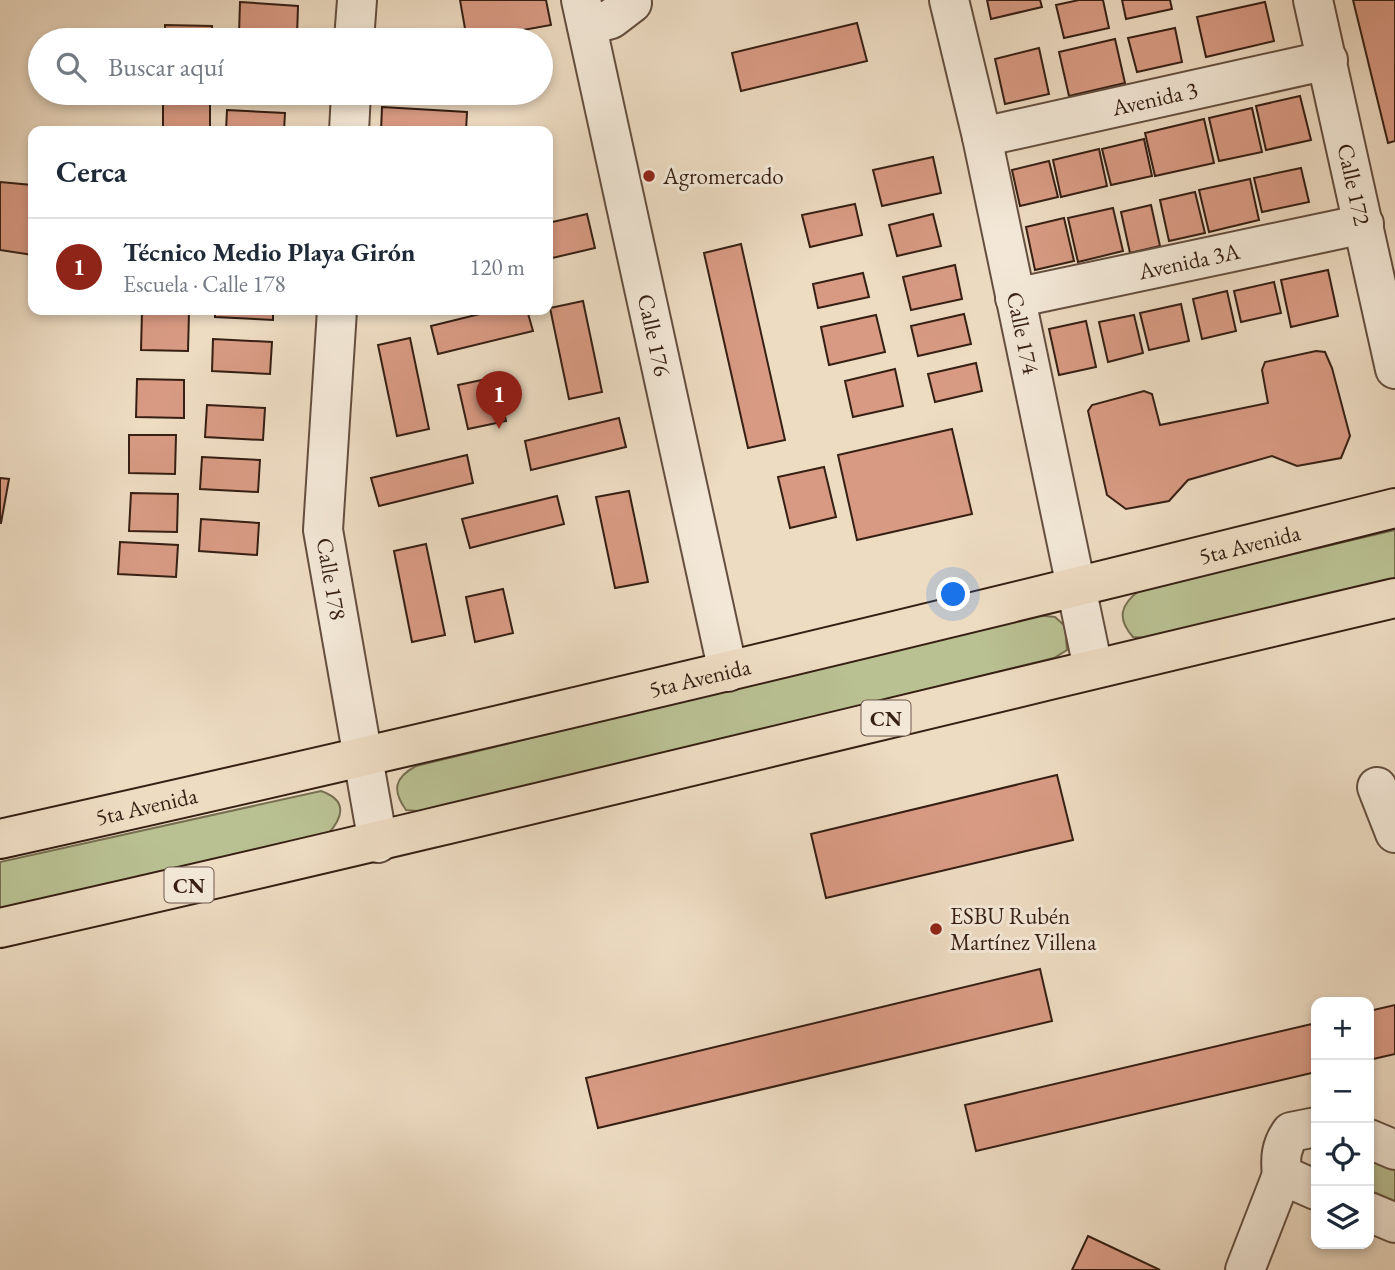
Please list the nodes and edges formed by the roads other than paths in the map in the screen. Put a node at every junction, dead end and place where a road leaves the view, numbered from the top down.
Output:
1 (357, 0) edge
2 (949, 0) edge
3 (1313, 0) edge
4 (632, 3) dead end
5 (584, 13) edge
6 (355, 28) edge
7 (1328, 60) junction
8 (350, 105) edge
9 (348, 126) edge
10 (982, 137) junction
11 (1364, 224) junction
12 (1015, 298) junction
13 (337, 315) edge
14 (1395, 369) edge
15 (1395, 508) edge
16 (1074, 588) junction
17 (1395, 598) edge
18 (1093, 668) junction
19 (728, 672) junction
20 (362, 758) junction
21 (1377, 787) dead end
22 (1395, 833) edge
23 (0, 839) edge
24 (378, 843) junction
25 (0, 928) edge
26 (1311, 1128) edge
27 (1374, 1141) edge
28 (1395, 1150) edge
29 (1299, 1183) edge
30 (1374, 1214) edge
31 (1395, 1223) edge
32 (1245, 1270) edge

1 - 6 street
2 - 10 street, Calle 174
3 - 7 street, Calle 172
4 - 5 street
5 - 19 street, Calle 176
7 - 10 street, Avenida 3
7 - 11 street, Calle 172
8 - 9 street
10 - 12 street, Calle 174
11 - 12 street, Avenida 3A
11 - 14 street, Calle 172
12 - 16 street, Calle 174
13 - 20 street, Calle 178
15 - 16 highway, 5ta Avenida
16 - 18 street, Calle 174
16 - 19 highway, 5ta Avenida
17 - 18 highway, CN
18 - 24 highway, CN
19 - 20 highway, 5ta Avenida
20 - 23 highway, 5ta Avenida
20 - 24 street, Calle 178
21 - 22 street
24 - 25 highway, CN
26 - 29 street
27 - 28 street
29 - 32 street
30 - 31 street

